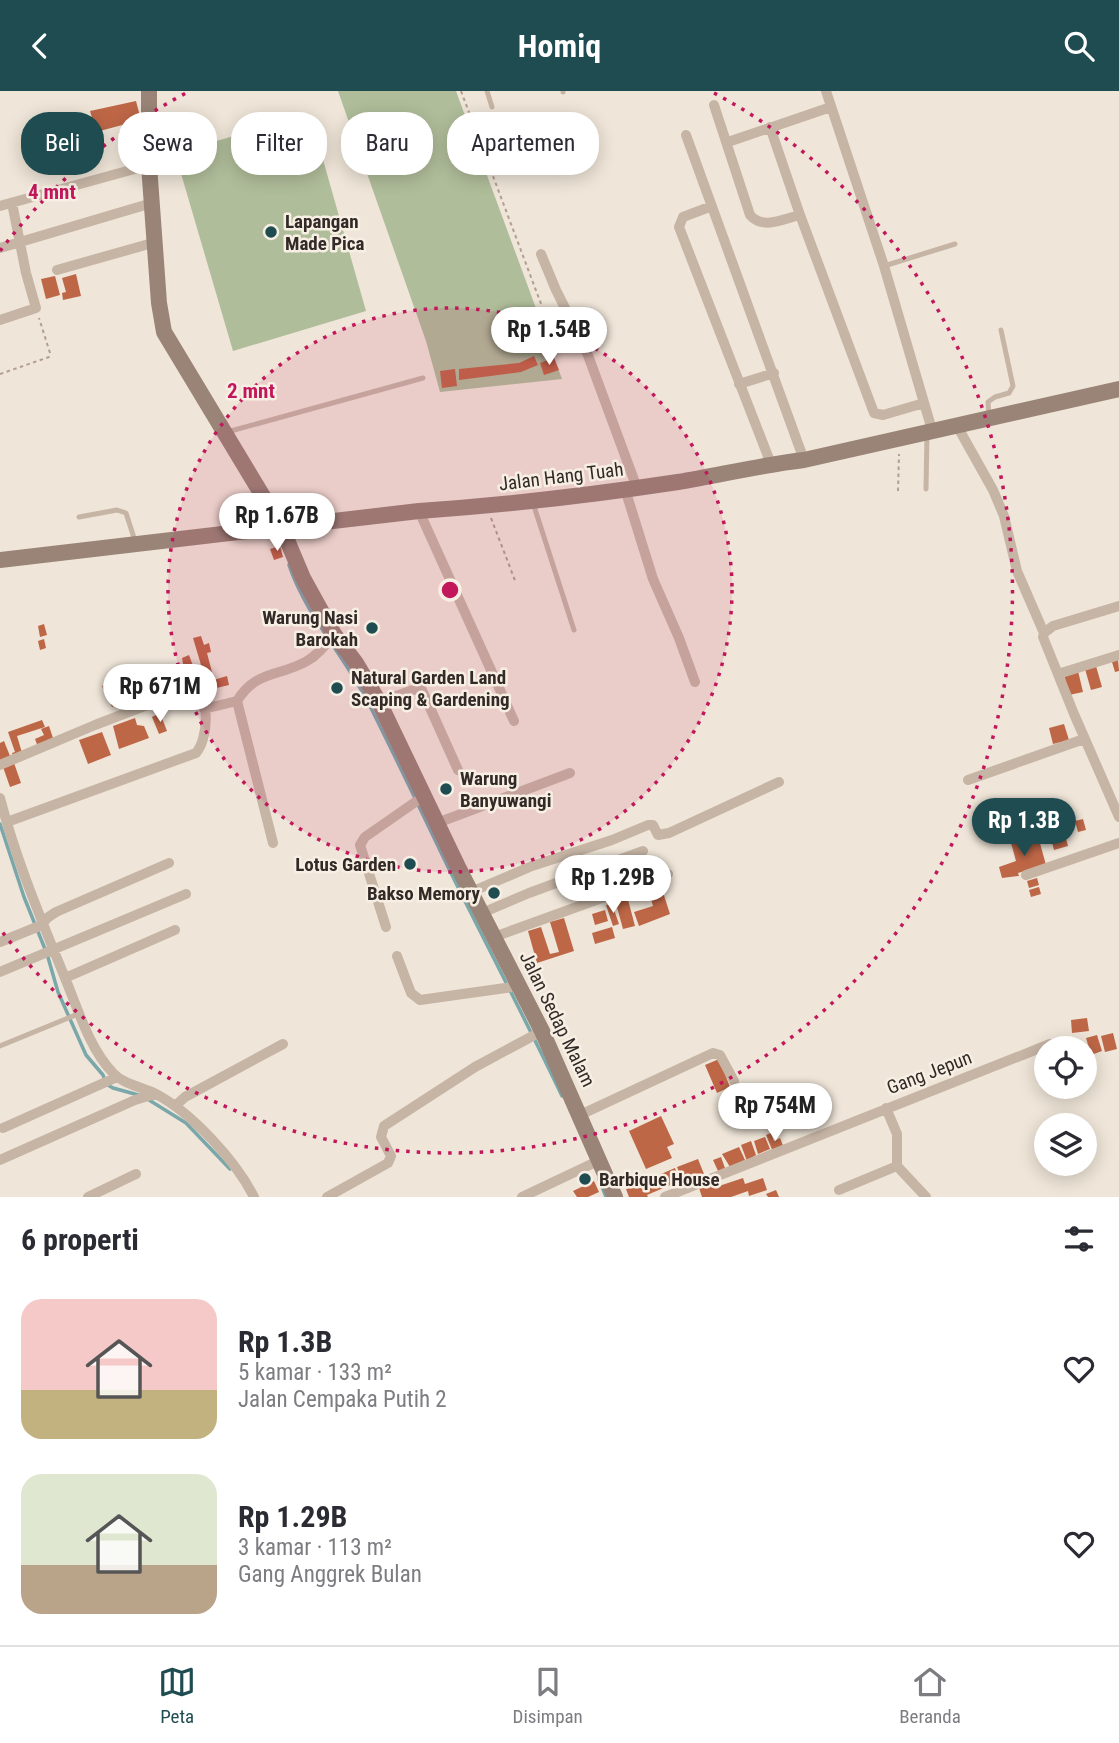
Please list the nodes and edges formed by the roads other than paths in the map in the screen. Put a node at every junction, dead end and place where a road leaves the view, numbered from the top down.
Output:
1 (149, 91) edge
2 (487, 91) edge
3 (826, 91) edge
4 (715, 105) dead end
5 (492, 107) dead end
6 (831, 107) junction
7 (149, 112) edge
8 (770, 127) junction
9 (686, 135) dead end
10 (728, 142) junction
11 (118, 174) edge
12 (150, 175) edge
13 (12, 203) junction
14 (152, 203) junction
15 (0, 206) edge
16 (712, 206) junction
17 (800, 215) junction
18 (20, 242) junction
19 (156, 242) junction
20 (955, 244) dead end
21 (0, 248) edge
22 (541, 254) dead end
23 (884, 267) junction
24 (57, 270) dead end
25 (0, 320) edge
26 (1002, 330) dead end
27 (774, 373) junction
28 (423, 378) dead end
29 (739, 384) junction
30 (1119, 389) edge
31 (924, 404) junction
32 (989, 417) junction
33 (956, 424) junction
34 (929, 430) junction
35 (226, 432) junction
36 (804, 460) junction
37 (771, 464) junction
38 (631, 488) junction
39 (926, 489) dead end
40 (532, 500) junction
41 (419, 511) junction
42 (79, 517) dead end
43 (282, 528) junction
44 (135, 543) junction
45 (0, 560) edge
46 (1119, 606) edge
47 (574, 630) dead end
48 (1044, 633) junction
49 (331, 638) junction
50 (1119, 655) edge
51 (1058, 674) junction
52 (695, 682) dead end
53 (237, 701) junction
54 (379, 702) junction
55 (204, 709) junction
56 (514, 721) dead end
57 (1084, 739) junction
58 (0, 765) edge
59 (458, 770) dead end
60 (570, 773) dead end
61 (968, 780) dead end
62 (779, 782) dead end
63 (0, 798) edge
64 (418, 800) junction
65 (1119, 817) edge
66 (4, 818) edge
67 (437, 823) junction
68 (273, 843) dead end
69 (1119, 843) edge
70 (643, 851) dead end
71 (169, 863) dead end
72 (667, 874) dead end
73 (1026, 875) dead end
74 (471, 892) junction
75 (186, 894) dead end
76 (482, 913) junction
77 (38, 927) junction
78 (386, 927) dead end
79 (175, 930) dead end
80 (494, 937) junction
81 (0, 942) edge
82 (48, 953) junction
83 (397, 956) dead end
84 (0, 972) edge
85 (65, 978) junction
86 (517, 987) junction
87 (76, 1015) junction
88 (537, 1034) junction
89 (283, 1044) dead end
90 (0, 1046) edge
91 (1034, 1050) edge
92 (110, 1081) junction
93 (734, 1081) dead end
94 (146, 1097) junction
95 (175, 1106) junction
96 (886, 1108) junction
97 (580, 1115) junction
98 (4, 1128) dead end
99 (0, 1160) edge
100 (593, 1163) junction
101 (897, 1165) junction
102 (136, 1174) dead end
103 (839, 1190) dead end
104 (88, 1197) edge
105 (254, 1197) edge
106 (327, 1197) edge
107 (522, 1197) edge
108 (615, 1197) edge
109 (665, 1197) edge
110 (926, 1197) edge

1 - 7 street, Jalan Sedap Malam
2 - 5 lane
3 - 6 street
4 - 10 street
6 - 8 street
6 - 23 street
8 - 10 street
8 - 17 street
9 - 16 street
10 - 17 street
11 - 13 street
12 - 14 street, Jalan Sedap Malam
13 - 15 street
13 - 18 street
14 - 18 street
14 - 19 street, Jalan Sedap Malam
16 - 27 street
16 - 29 street
17 - 31 street
18 - 21 street
18 - 25 street
19 - 24 street
19 - 35 street, Jalan Sedap Malam
20 - 23 lane
22 - 38 street
23 - 31 street
26 - 32 lane
27 - 29 street
27 - 36 street
28 - 35 lane
29 - 37 street
30 - 32 street, Jalan Hang Tuah
31 - 34 street
32 - 33 street, Jalan Hang Tuah
33 - 34 street, Jalan Hang Tuah
33 - 48 street
34 - 36 street, Jalan Hang Tuah
34 - 39 lane
35 - 43 street, Jalan Sedap Malam
36 - 37 street, Jalan Hang Tuah
37 - 38 street, Jalan Hang Tuah
38 - 40 street, Jalan Hang Tuah
38 - 52 street
40 - 41 street, Jalan Hang Tuah
40 - 47 lane
41 - 43 street, Jalan Hang Tuah
41 - 56 street
42 - 44 lane
43 - 44 street, Jalan Hang Tuah
43 - 49 street, Jalan Sedap Malam
44 - 45 street, Jalan Hang Tuah
46 - 48 street
48 - 51 street
49 - 53 street
49 - 54 street, Jalan Sedap Malam
50 - 51 street
51 - 57 street
53 - 55 street
53 - 68 street
54 - 59 street
54 - 64 street, Jalan Sedap Malam
55 - 58 street
55 - 66 street
57 - 61 street
57 - 65 street
60 - 67 street
62 - 74 street
63 - 66 street
64 - 67 street, Jalan Sedap Malam
64 - 78 street
66 - 77 street
67 - 74 street, Jalan Sedap Malam
69 - 73 street
70 - 76 street
71 - 77 street
72 - 80 street
74 - 76 street, Jalan Sedap Malam
75 - 82 street
76 - 80 street, Jalan Sedap Malam
77 - 81 street
77 - 82 street
79 - 85 street
80 - 86 street, Jalan Sedap Malam
82 - 84 street
82 - 85 street
83 - 86 street
85 - 87 street
86 - 88 street, Jalan Sedap Malam
87 - 90 lane
87 - 92 street
88 - 97 street, Jalan Sedap Malam
88 - 106 street
89 - 95 street
91 - 96 street, Gang Jepun
92 - 94 street
92 - 98 street
93 - 97 street
94 - 95 street
94 - 99 street
95 - 105 street
96 - 101 street
96 - 109 street, Gang Jepun
97 - 100 street, Jalan Sedap Malam
100 - 107 street
100 - 108 street, Jalan Sedap Malam
101 - 103 street
101 - 110 street
102 - 104 street

